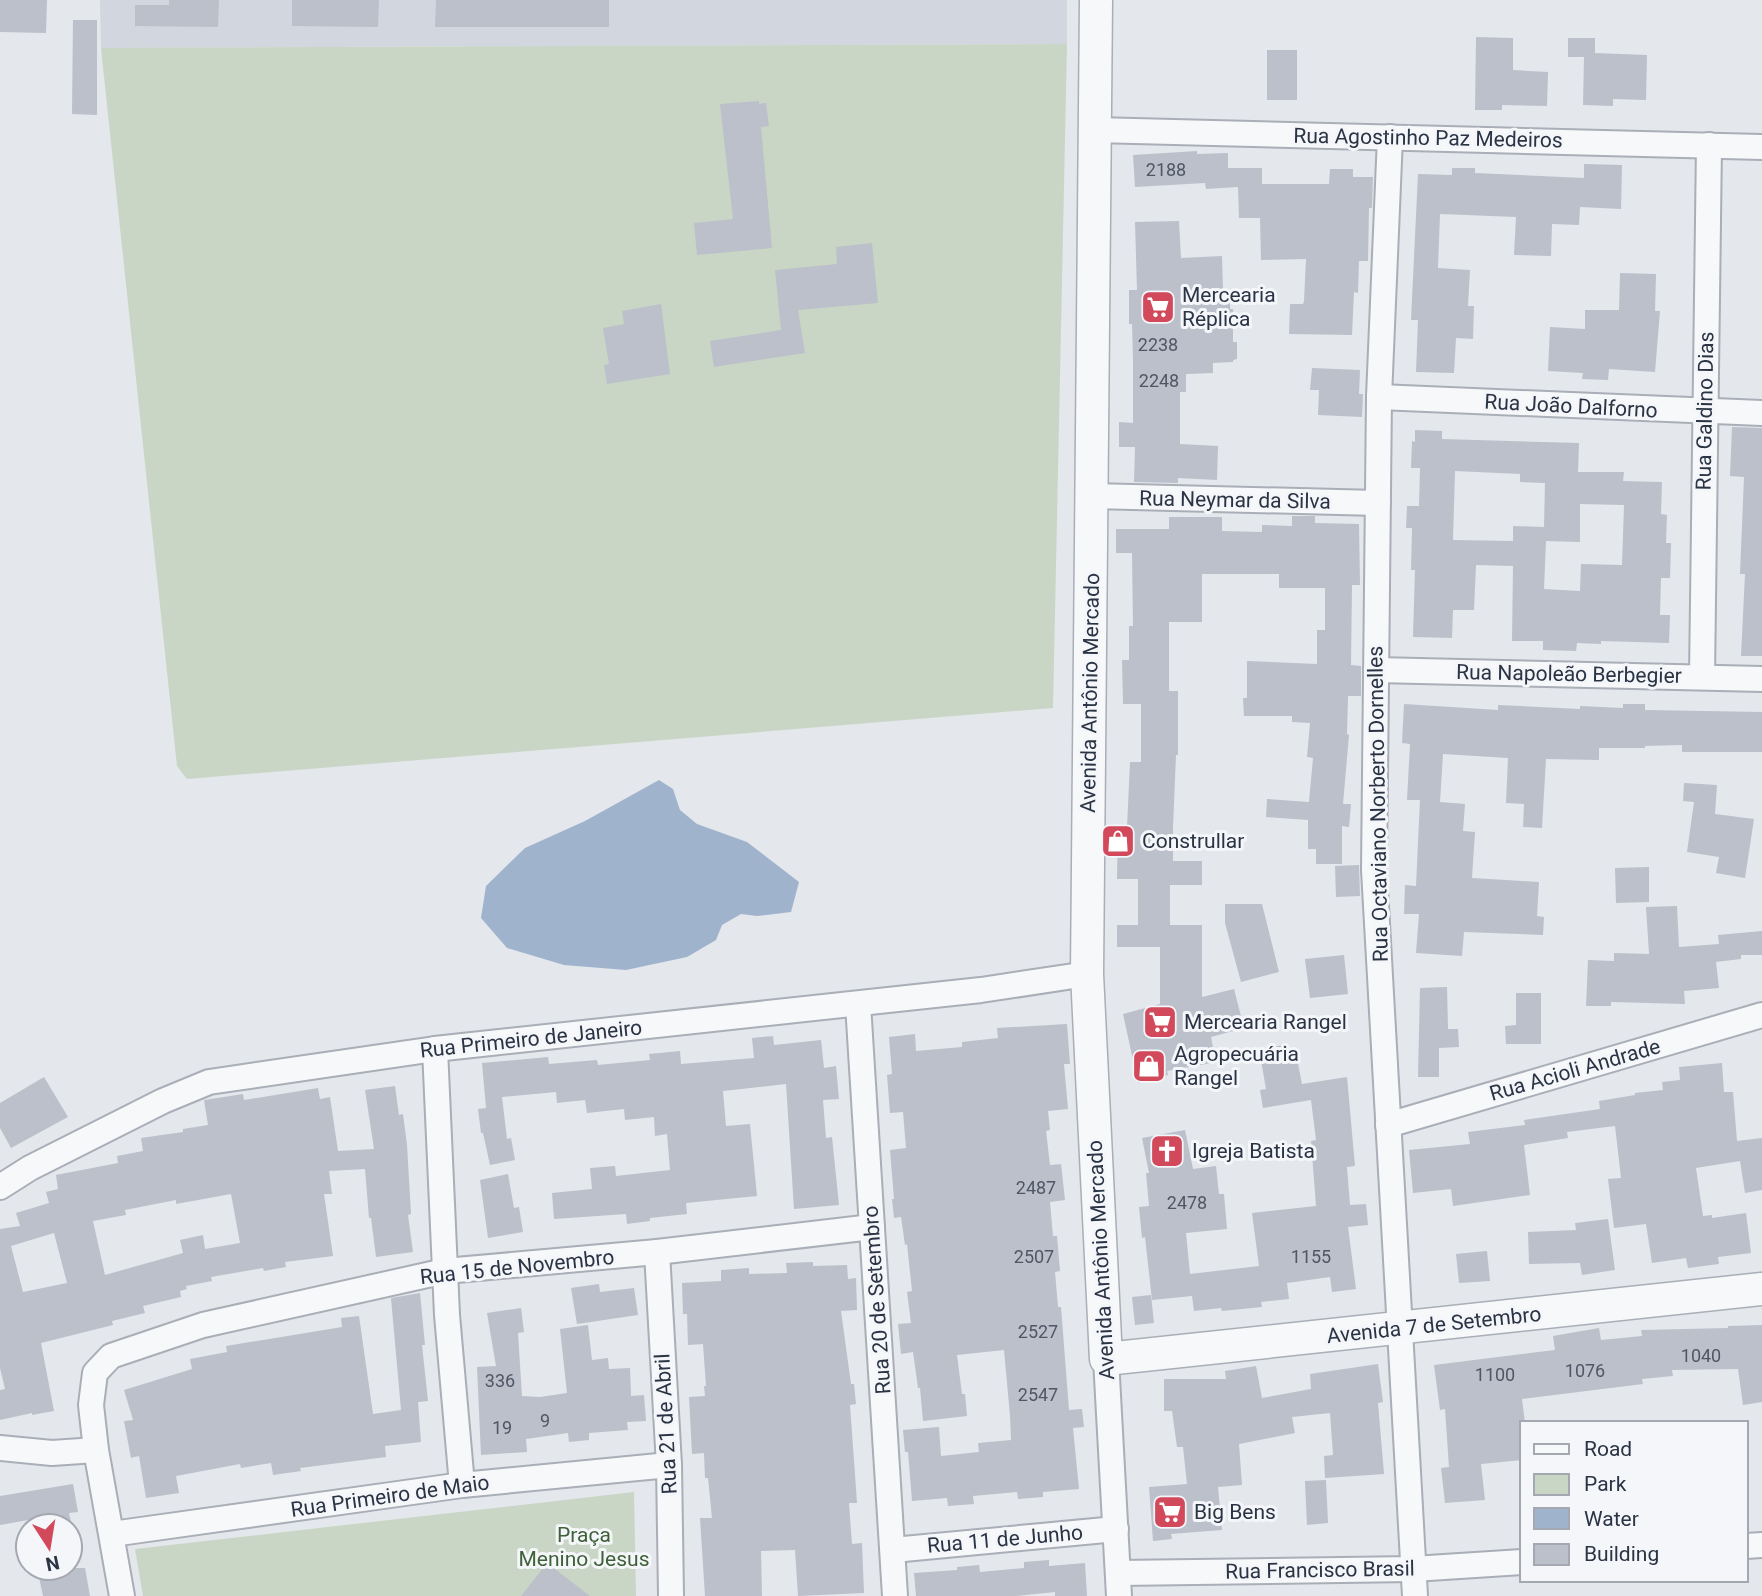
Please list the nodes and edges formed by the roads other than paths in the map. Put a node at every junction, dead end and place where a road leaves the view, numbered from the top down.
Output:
1 (1096, 0) edge
2 (1095, 130) junction
3 (1390, 137) junction
4 (1709, 145) junction
5 (1762, 146) edge
6 (1380, 397) junction
7 (1704, 412) junction
8 (1762, 413) edge
9 (1092, 496) junction
10 (1378, 503) junction
11 (1376, 670) junction
12 (1702, 677) junction
13 (1762, 678) edge
14 (1087, 974) junction
15 (858, 1004) junction
16 (1762, 1015) edge
17 (435, 1049) junction
18 (1388, 1125) junction
19 (0, 1187) edge
20 (872, 1227) junction
21 (657, 1252) junction
22 (445, 1271) junction
23 (1762, 1289) edge
24 (1399, 1330) junction
25 (1106, 1359) junction
26 (0, 1448) edge
27 (96, 1450) junction
28 (668, 1465) junction
29 (462, 1485) junction
30 (1116, 1529) junction
31 (112, 1534) junction
32 (893, 1550) junction
33 (1520, 1562) edge
34 (1413, 1569) junction
35 (1119, 1585) edge
36 (122, 1596) edge
37 (671, 1596) edge
38 (895, 1596) edge
39 (1415, 1596) edge

1 - 2 street, Avenida Antônio Mercado
2 - 3 street, Rua Agostinho Paz Medeiros
2 - 9 street, Avenida Antônio Mercado
3 - 4 street, Rua Agostinho Paz Medeiros
3 - 6 street, Rua Octaviano Norberto Dornelles
4 - 5 street, Rua Agostinho Paz Medeiros
4 - 7 street, Rua Galdino Dias
6 - 7 street, Rua João Dalforno
6 - 10 street, Rua Octaviano Norberto Dornelles
7 - 8 street, Rua João Dalforno
7 - 12 street, Rua Galdino Dias
9 - 10 street, Rua Neymar da Silva
9 - 14 street, Avenida Antônio Mercado
10 - 11 street, Rua Octaviano Norberto Dornelles
11 - 12 street, Rua Napoleão Berbegier
11 - 18 street, Rua Octaviano Norberto Dornelles
12 - 13 street, Rua Napoleão Berbegier
14 - 15 street, Rua Primeiro de Janeiro
14 - 25 street, Avenida Antônio Mercado
15 - 17 street, Rua Primeiro de Janeiro
15 - 20 street, Rua 20 de Setembro
16 - 18 street, Rua Acioli Andrade
17 - 19 street, Rua Primeiro de Janeiro
17 - 22 street
18 - 24 street, Rua Octaviano Norberto Dornelles
20 - 21 street, Rua 15 de Novembro
20 - 32 street, Rua 20 de Setembro
21 - 22 street, Rua 15 de Novembro
21 - 28 street, Rua 21 de Abril
22 - 27 street, Rua 15 de Novembro
22 - 29 street
23 - 24 street, Avenida 7 de Setembro
24 - 25 street, Avenida 7 de Setembro
24 - 34 street, Rua Octaviano Norberto Dornelles
25 - 30 street, Avenida Antônio Mercado
26 - 27 street
27 - 31 street
28 - 29 street, Rua Primeiro de Maio
28 - 37 street, Rua 21 de Abril
29 - 31 street, Rua Primeiro de Maio
30 - 32 street, Rua 11 de Junho
30 - 35 street, Avenida Antônio Mercado
31 - 36 street
32 - 38 street, Rua 20 de Setembro
33 - 34 street, Rua Francisco Brasil
34 - 35 street, Rua Francisco Brasil
34 - 39 street, Rua Octaviano Norberto Dornelles

